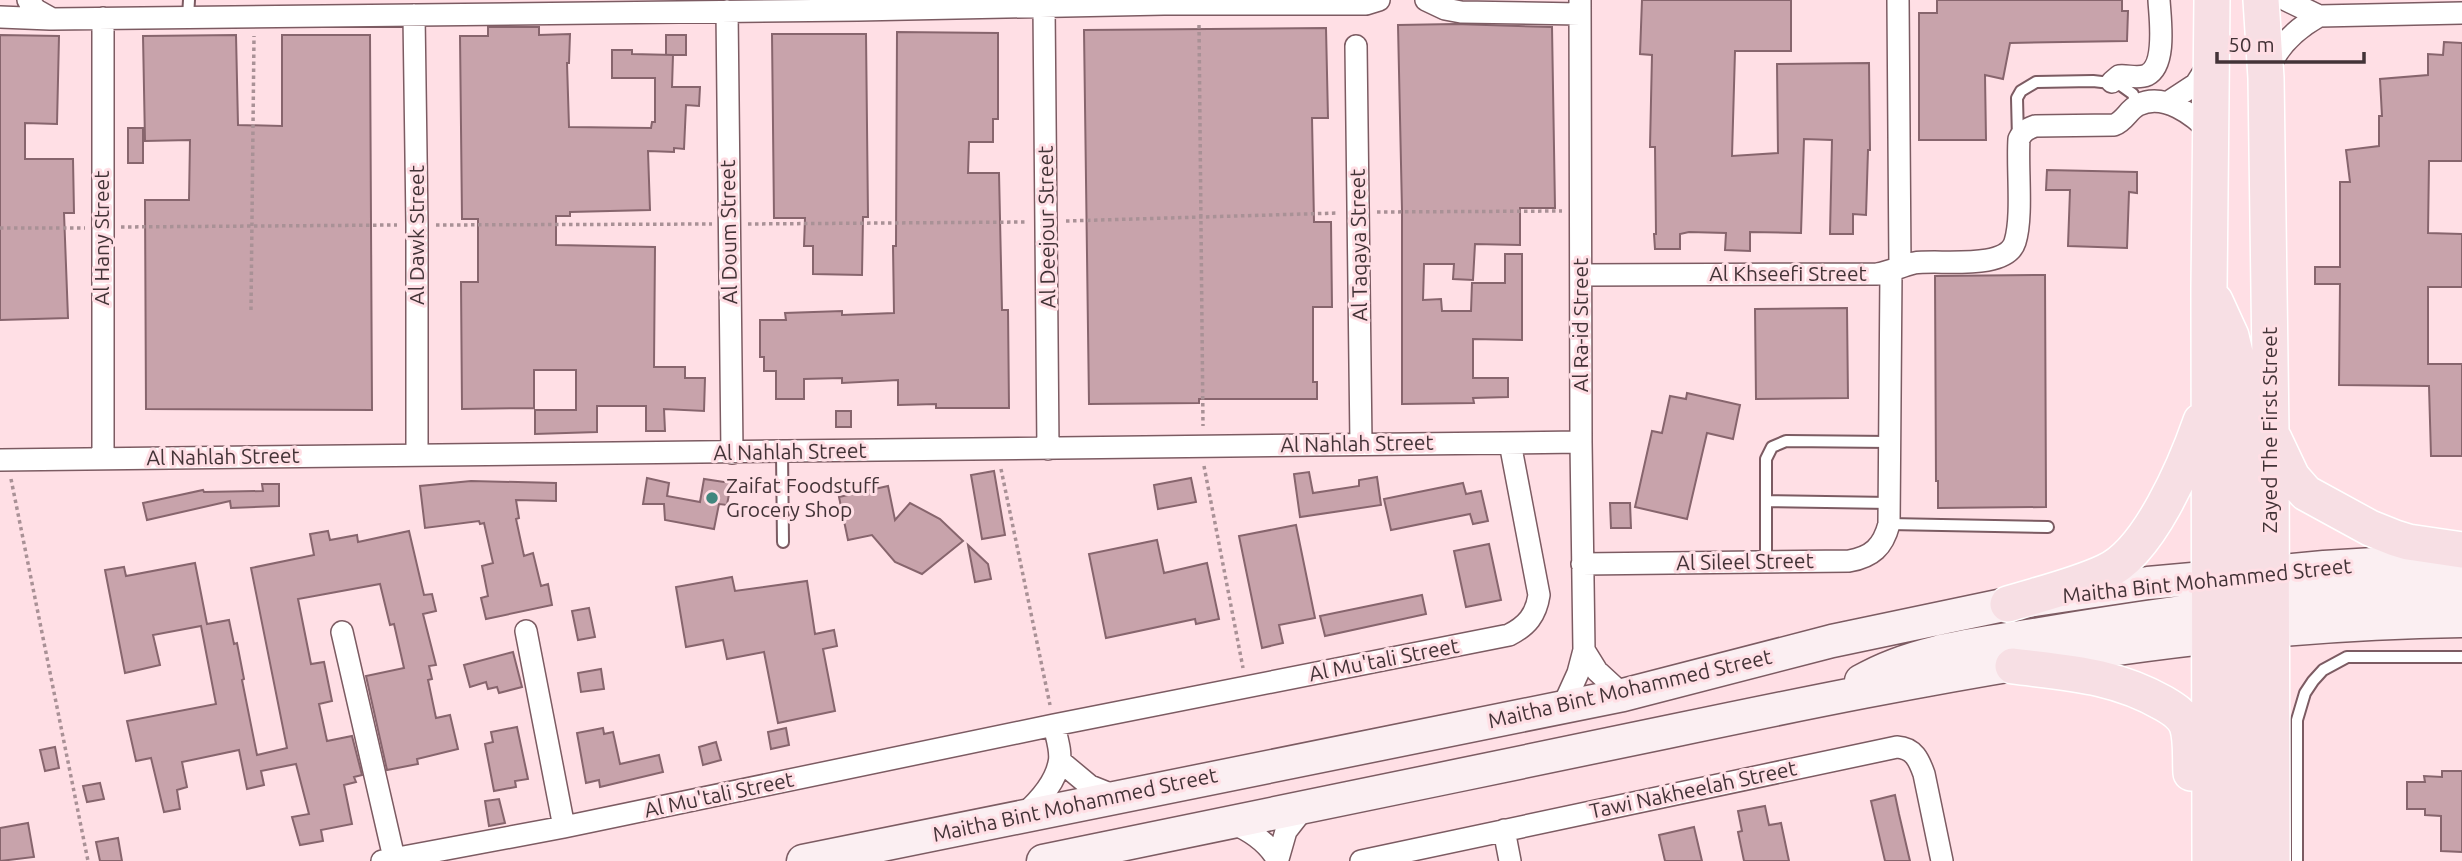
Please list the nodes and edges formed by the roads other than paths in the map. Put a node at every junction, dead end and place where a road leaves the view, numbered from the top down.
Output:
1 (28, 0) edge
2 (1379, 0) edge
3 (1426, 0) edge
4 (1898, 0) edge
5 (2160, 0) edge
6 (2212, 0) edge
7 (2261, 0) edge
8 (2286, 0) edge
9 (1164, 2) edge
10 (858, 5) edge
11 (484, 6) edge
12 (615, 6) edge
13 (1044, 6) junction
14 (1580, 7) edge
15 (2394, 7) edge
16 (188, 8) edge
17 (727, 11) junction
18 (2462, 13) edge
19 (414, 15) junction
20 (2319, 16) junction
21 (0, 18) edge
22 (103, 18) junction
23 (52, 19) junction
24 (1356, 46) dead end
25 (2212, 55) junction
26 (2266, 78) junction
27 (2112, 82) junction
28 (2166, 103) junction
29 (2136, 106) junction
30 (2211, 132) junction
31 (2019, 147) junction
32 (1895, 269) junction
33 (1581, 275) junction
34 (2208, 289) junction
35 (2209, 398) junction
36 (2271, 432) junction
37 (1581, 442) junction
38 (1890, 442) junction
39 (1510, 443) junction
40 (1361, 444) junction
41 (1048, 449) junction
42 (732, 453) junction
43 (782, 453) junction
44 (417, 455) junction
45 (103, 459) junction
46 (4, 460) edge
47 (1766, 501) junction
48 (1889, 514) junction
49 (2048, 527) dead end
50 (783, 542) dead end
51 (2462, 550) edge
52 (2462, 559) edge
53 (1766, 562) junction
54 (1583, 564) junction
55 (2462, 590) edge
56 (2008, 604) junction
57 (2241, 604) junction
58 (2462, 621) edge
59 (526, 631) dead end
60 (342, 632) dead end
61 (1584, 650) junction
62 (2462, 657) edge
63 (2013, 666) junction
64 (1623, 695) junction
65 (1839, 696) junction
66 (1563, 706) junction
67 (1054, 725) junction
68 (1060, 761) junction
69 (1115, 796) junction
70 (1304, 808) junction
71 (1021, 817) junction
72 (1231, 823) junction
73 (564, 827) junction
74 (1504, 830) junction
75 (2210, 845) edge
76 (388, 860) edge
77 (1278, 860) edge
78 (803, 861) edge
79 (1043, 861) edge
80 (1361, 861) edge
81 (1510, 861) edge
82 (1942, 861) edge
83 (2242, 861) edge
84 (2272, 861) edge
85 (2297, 861) edge

1 - 23 street
2 - 9 street
3 - 14 street
4 - 32 street, Al Sileel Street
5 - 27 street
6 - 25 main road, Zayed The First Street
7 - 26 main road, Zayed The First Street
8 - 20 street
9 - 13 street
10 - 13 street
10 - 17 street
11 - 12 street
11 - 19 street
12 - 17 street
13 - 41 street, Al Deejour Street
14 - 33 street, Al Ra-id Street
15 - 18 street
15 - 20 street
16 - 19 street
16 - 22 street
17 - 42 street, Al Doum Street
19 - 44 street, Al Dawk Street
20 - 26 street
21 - 23 street
22 - 23 street
22 - 45 street, Al Hany Street
24 - 40 street, Al Taqaya Street
25 - 28 street
25 - 30 main road, Zayed The First Street
26 - 36 main road, Zayed The First Street
27 - 29 lane
27 - 31 lane
28 - 29 street
28 - 30 street
29 - 31 street
30 - 34 main road, Zayed The First Street
31 - 32 street, Al Khseefi Street
32 - 33 street, Al Khseefi Street
32 - 38 street, Al Sileel Street
33 - 37 street, Al Ra-id Street
34 - 35 main road, Zayed The First Street
34 - 57 main road
35 - 56 main road
35 - 57 main road, Zayed The First Street
36 - 51 main road
36 - 57 main road, Zayed The First Street
37 - 39 street, Al Nahlah Street
37 - 54 street, Al Ra-id Street
38 - 47 lane
38 - 48 street, Al Sileel Street
39 - 40 street, Al Nahlah Street
39 - 67 street, Al Mu'tali Street
40 - 41 street, Al Nahlah Street
41 - 43 street, Al Nahlah Street
42 - 43 street, Al Nahlah Street
42 - 44 street, Al Nahlah Street
43 - 50 lane
44 - 45 street, Al Nahlah Street
45 - 46 street, Al Nahlah Street
47 - 48 lane
47 - 53 lane
48 - 49 lane
48 - 53 street, Al Sileel Street
52 - 57 main road, Maitha Bint Mohammed Street
53 - 54 street, Al Sileel Street
54 - 61 street, Al Ra-id Street
55 - 57 main road
56 - 57 main road, Maitha Bint Mohammed Street
56 - 64 main road, Maitha Bint Mohammed Street
57 - 58 main road, Maitha Bint Mohammed Street
57 - 63 main road, Maitha Bint Mohammed Street
57 - 65 main road
57 - 75 main road, Zayed The First Street
57 - 83 main road
57 - 84 main road, Zayed The First Street
59 - 73 street
60 - 76 street
61 - 64 street
61 - 66 street, Al Ra-id Street
62 - 85 lane
63 - 65 main road, Maitha Bint Mohammed Street
63 - 75 main road
64 - 66 main road, Maitha Bint Mohammed Street
65 - 70 main road, Maitha Bint Mohammed Street
66 - 69 main road, Maitha Bint Mohammed Street
67 - 68 street
67 - 73 street, Al Mu'tali Street
68 - 69 street
68 - 71 street
69 - 71 main road, Maitha Bint Mohammed Street
70 - 72 main road, Maitha Bint Mohammed Street
70 - 77 street
71 - 78 main road, Maitha Bint Mohammed Street
72 - 77 street
72 - 79 main road, Maitha Bint Mohammed Street
73 - 76 street, Al Mu'tali Street
74 - 80 street, Tawi Nakheelah Street
74 - 81 street
74 - 82 street, Tawi Nakheelah Street

